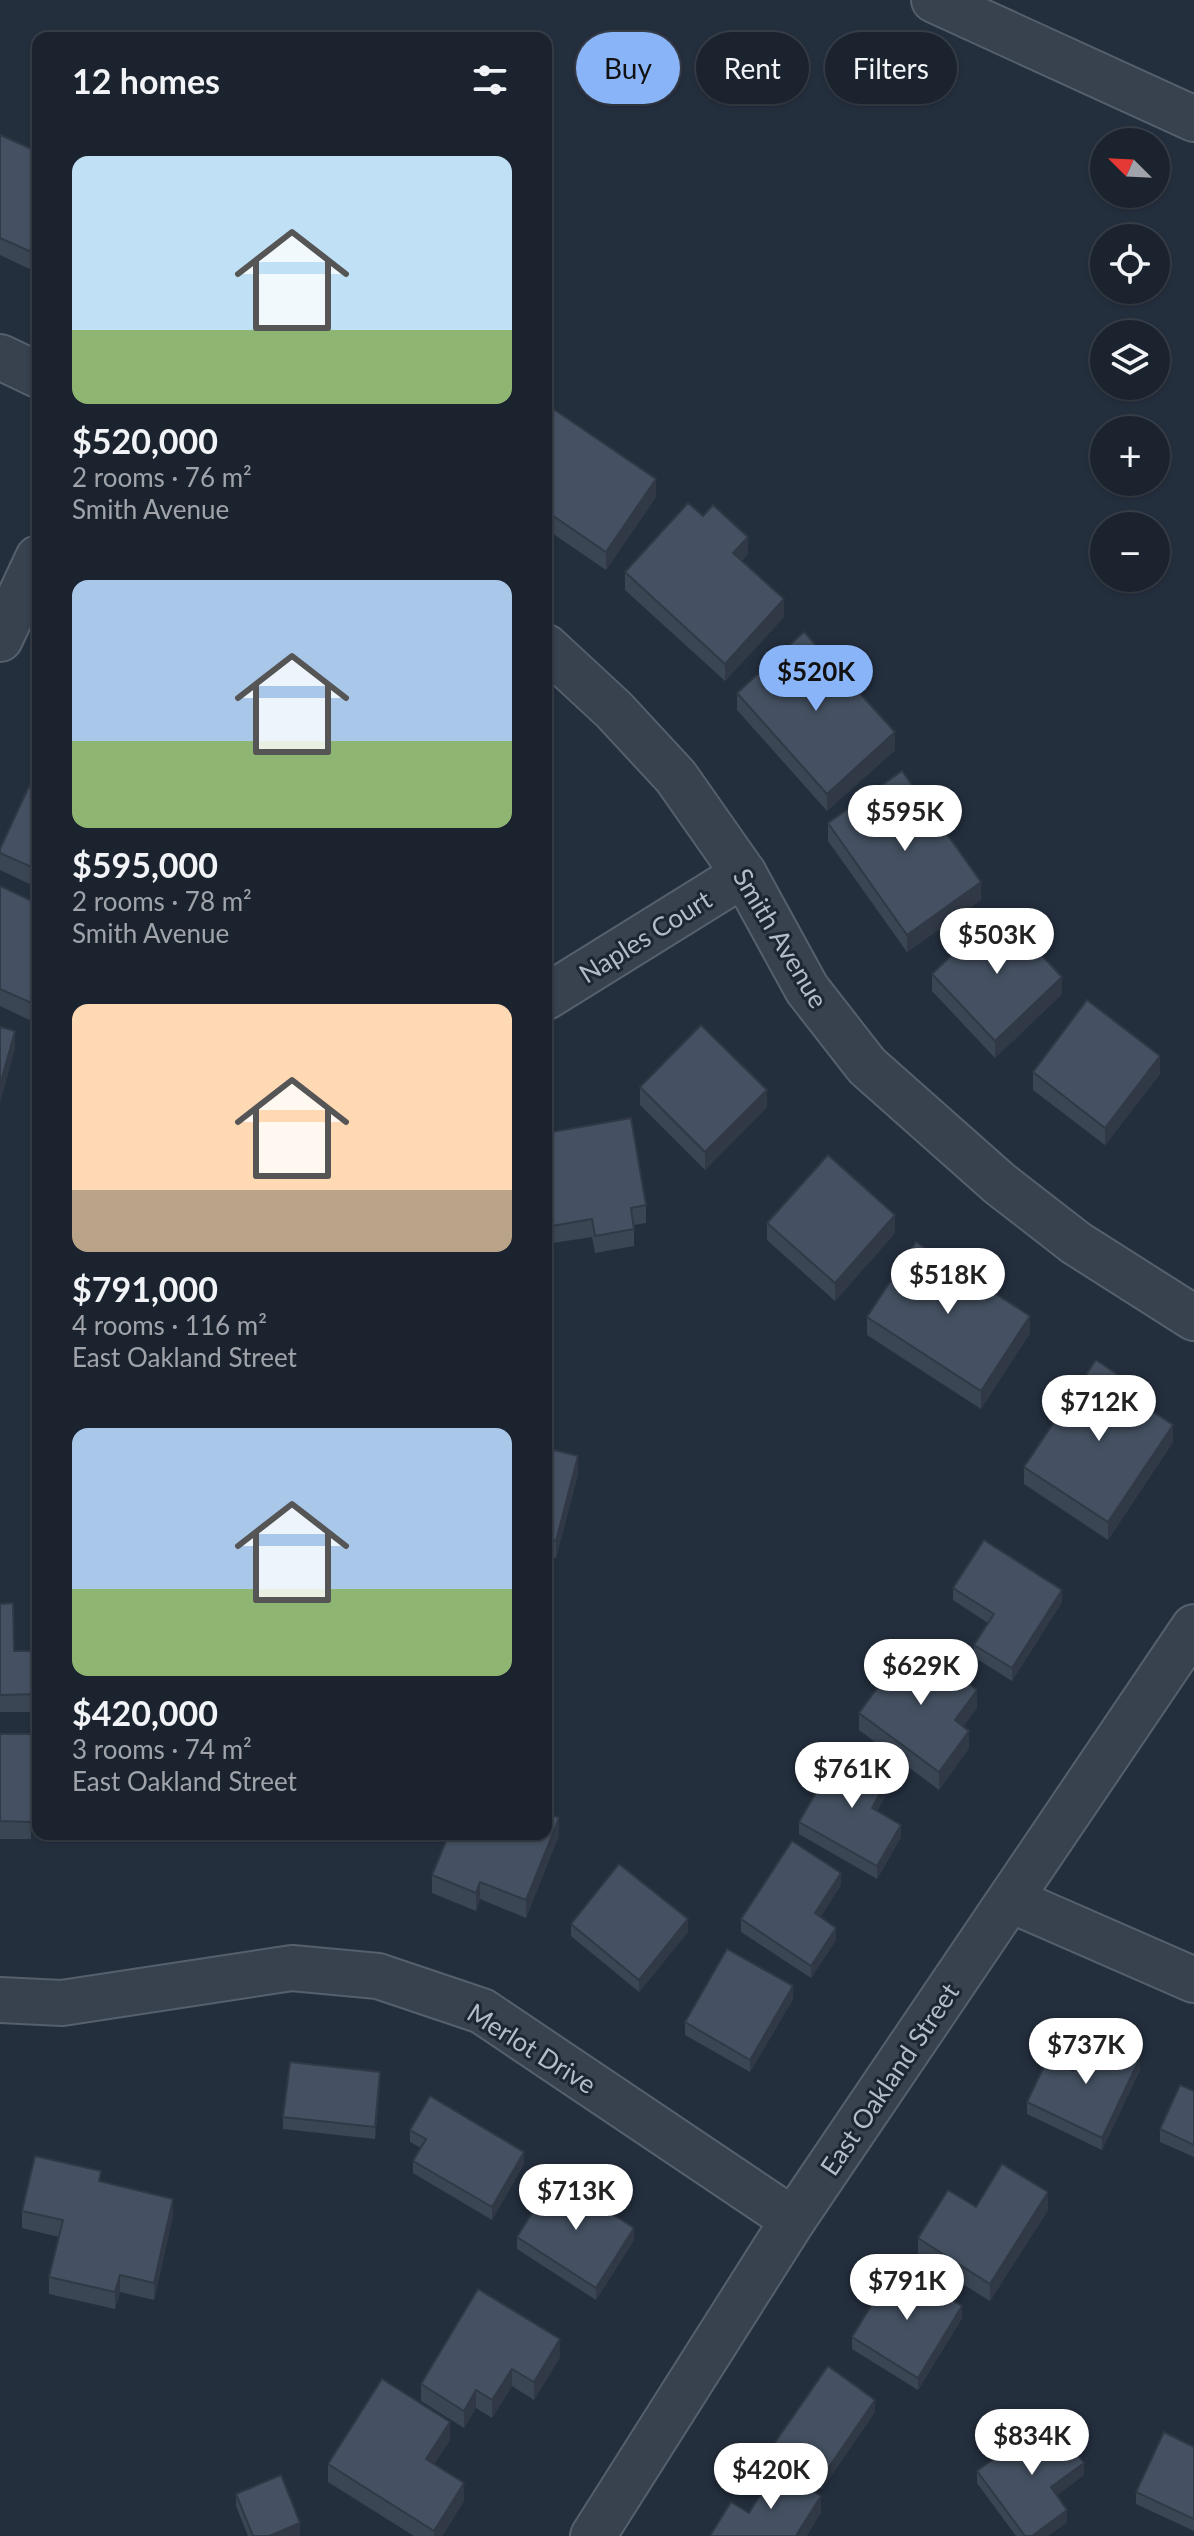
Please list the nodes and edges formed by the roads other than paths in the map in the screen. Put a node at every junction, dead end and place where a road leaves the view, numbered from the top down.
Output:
1 (934, 0) edge
2 (1194, 119) edge
3 (0, 357) edge
4 (32, 372) edge
5 (32, 571) edge
6 (0, 639) edge
7 (552, 653) edge
8 (744, 874) junction
9 (552, 993) edge
10 (1194, 1318) edge
11 (1194, 1627) edge
12 (1011, 1900) junction
13 (1194, 1980) edge
14 (0, 2000) edge
15 (793, 2220) junction
16 (593, 2536) edge

1 - 2 street
3 - 4 street
5 - 6 street
7 - 8 street, Smith Avenue
8 - 9 street, Naples Court
8 - 10 street, Smith Avenue
11 - 12 street, East Oakland Street
12 - 13 street
12 - 15 street, East Oakland Street
14 - 15 street, Merlot Drive
15 - 16 street, East Oakland Street

